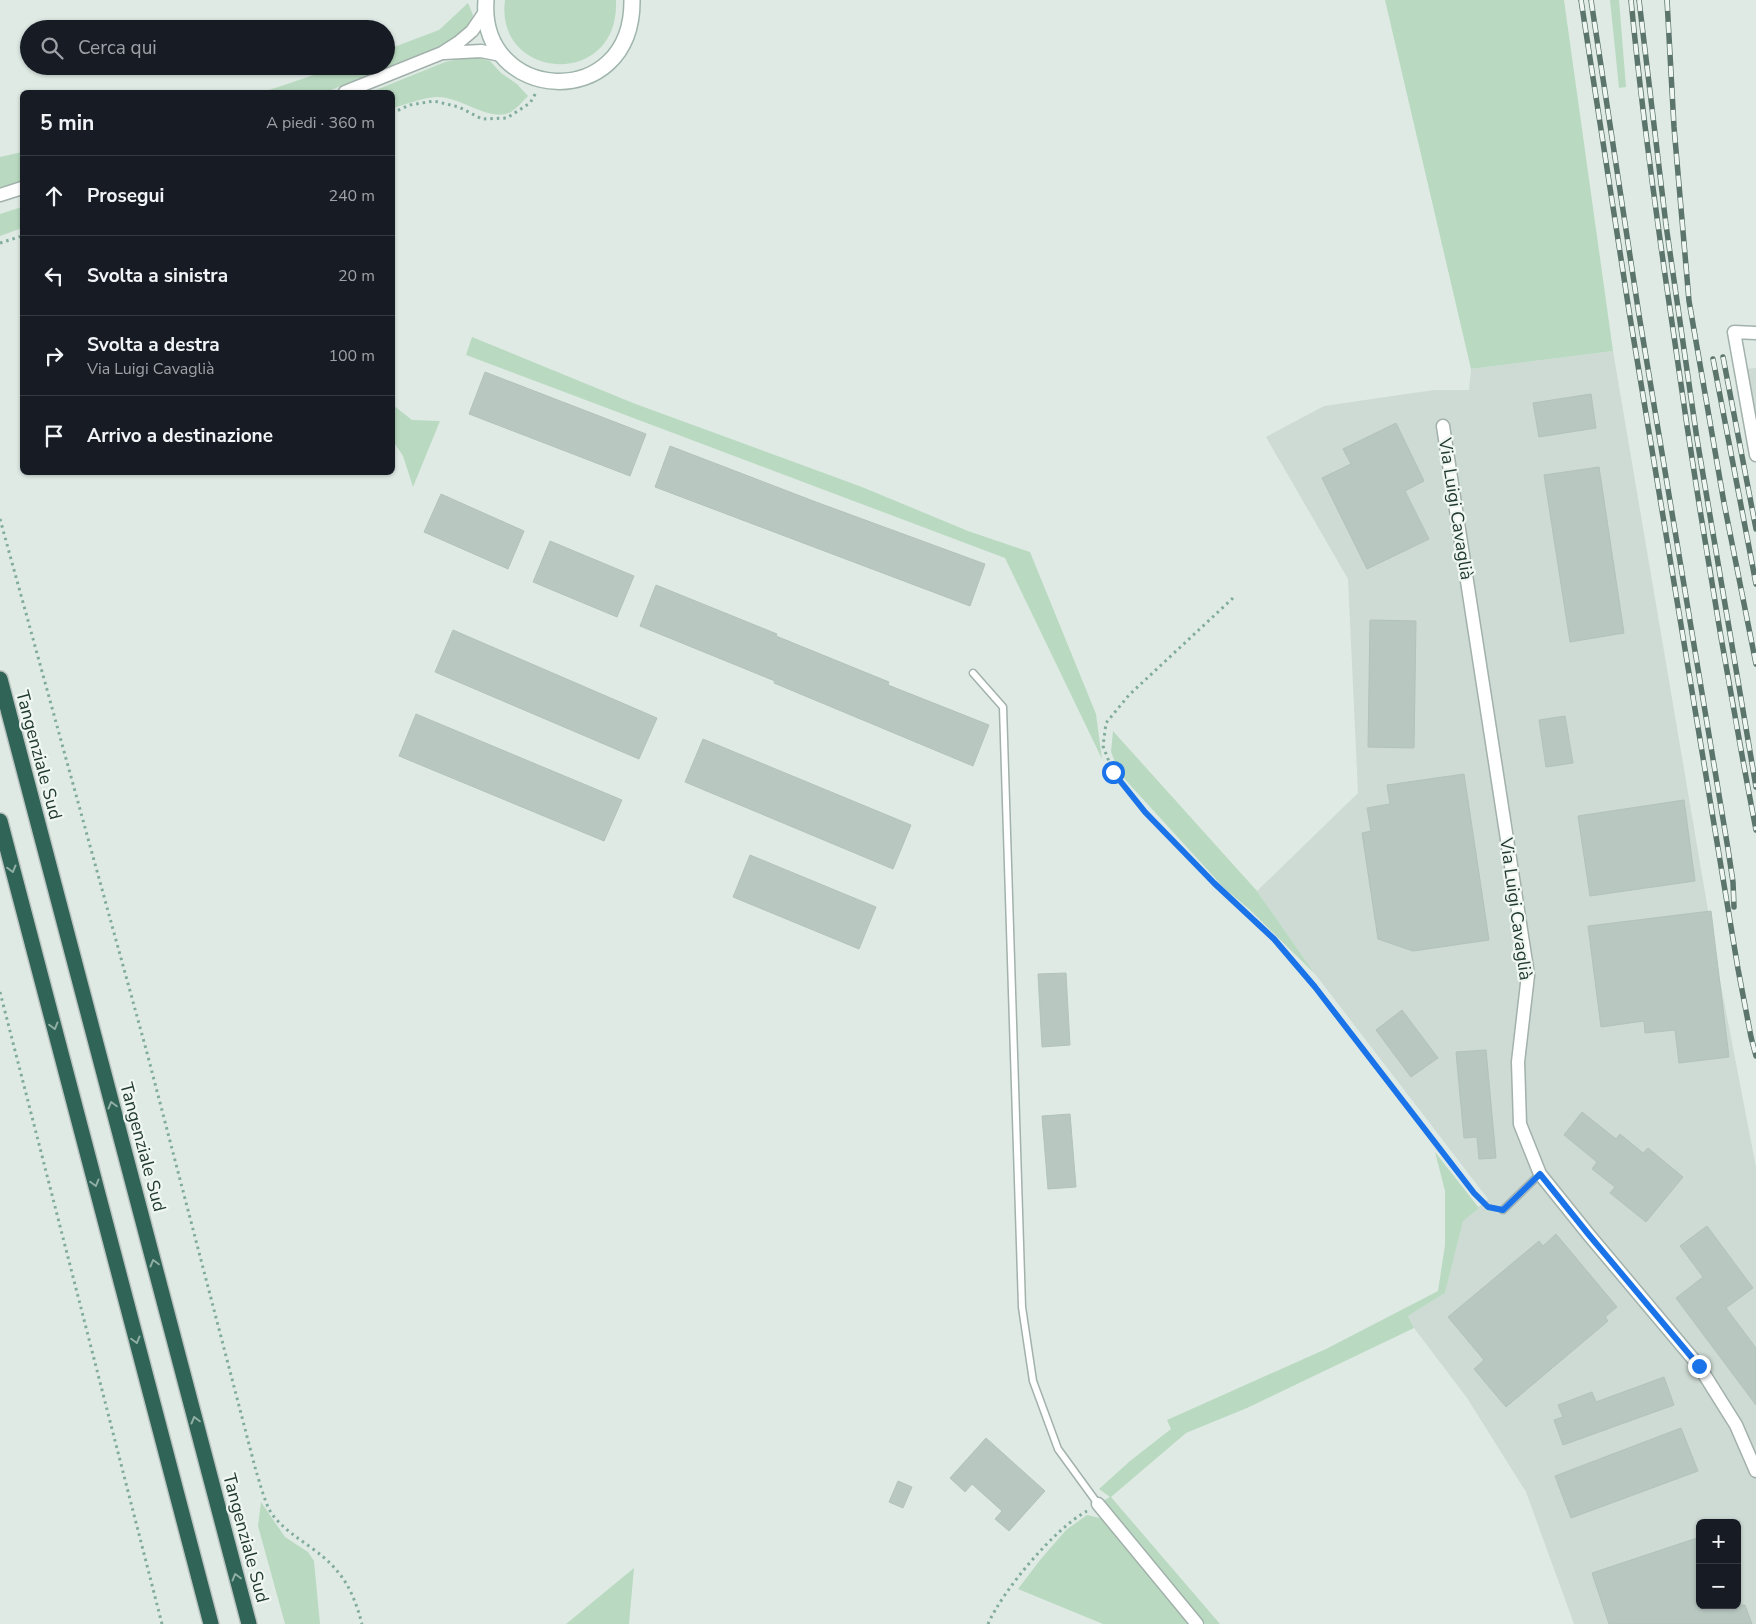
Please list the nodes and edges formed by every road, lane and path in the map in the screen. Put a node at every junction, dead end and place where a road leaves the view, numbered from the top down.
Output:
1 (632, 0) edge
2 (486, 6) edge
3 (442, 53) junction
4 (501, 55) junction
5 (395, 72) edge
6 (387, 75) edge
7 (543, 81) junction
8 (350, 90) edge
9 (395, 112) edge
10 (20, 189) edge
11 (0, 195) edge
12 (20, 237) edge
13 (0, 243) edge
14 (1756, 333) edge
15 (1443, 426) dead end
16 (1756, 455) edge
17 (0, 519) edge
18 (1233, 598) dead end
19 (973, 673) dead end
20 (0, 679) edge
21 (0, 821) edge
22 (0, 992) edge
23 (1540, 1174) junction
24 (1503, 1210) joint
25 (1756, 1471) edge
26 (1098, 1504) junction
27 (162, 1624) edge
28 (211, 1624) edge
29 (249, 1624) edge
30 (362, 1624) edge
31 (988, 1624) edge
32 (1197, 1624) edge

1 - 7 street
2 - 3 street
2 - 4 street
3 - 4 street
3 - 5 street
4 - 7 street
6 - 8 street
7 - 9 path
10 - 11 street
12 - 13 path
14 - 16 street
15 - 23 street, Via Luigi Cavaglià
17 - 30 path
18 - 24 path
19 - 26 lane
29 -> 20 highway, Tangenziale Sud
21 -> 28 highway
22 - 27 path
23 - 24 lane
23 - 25 street, Via Luigi Cavaglià
26 - 31 path
26 - 32 street

